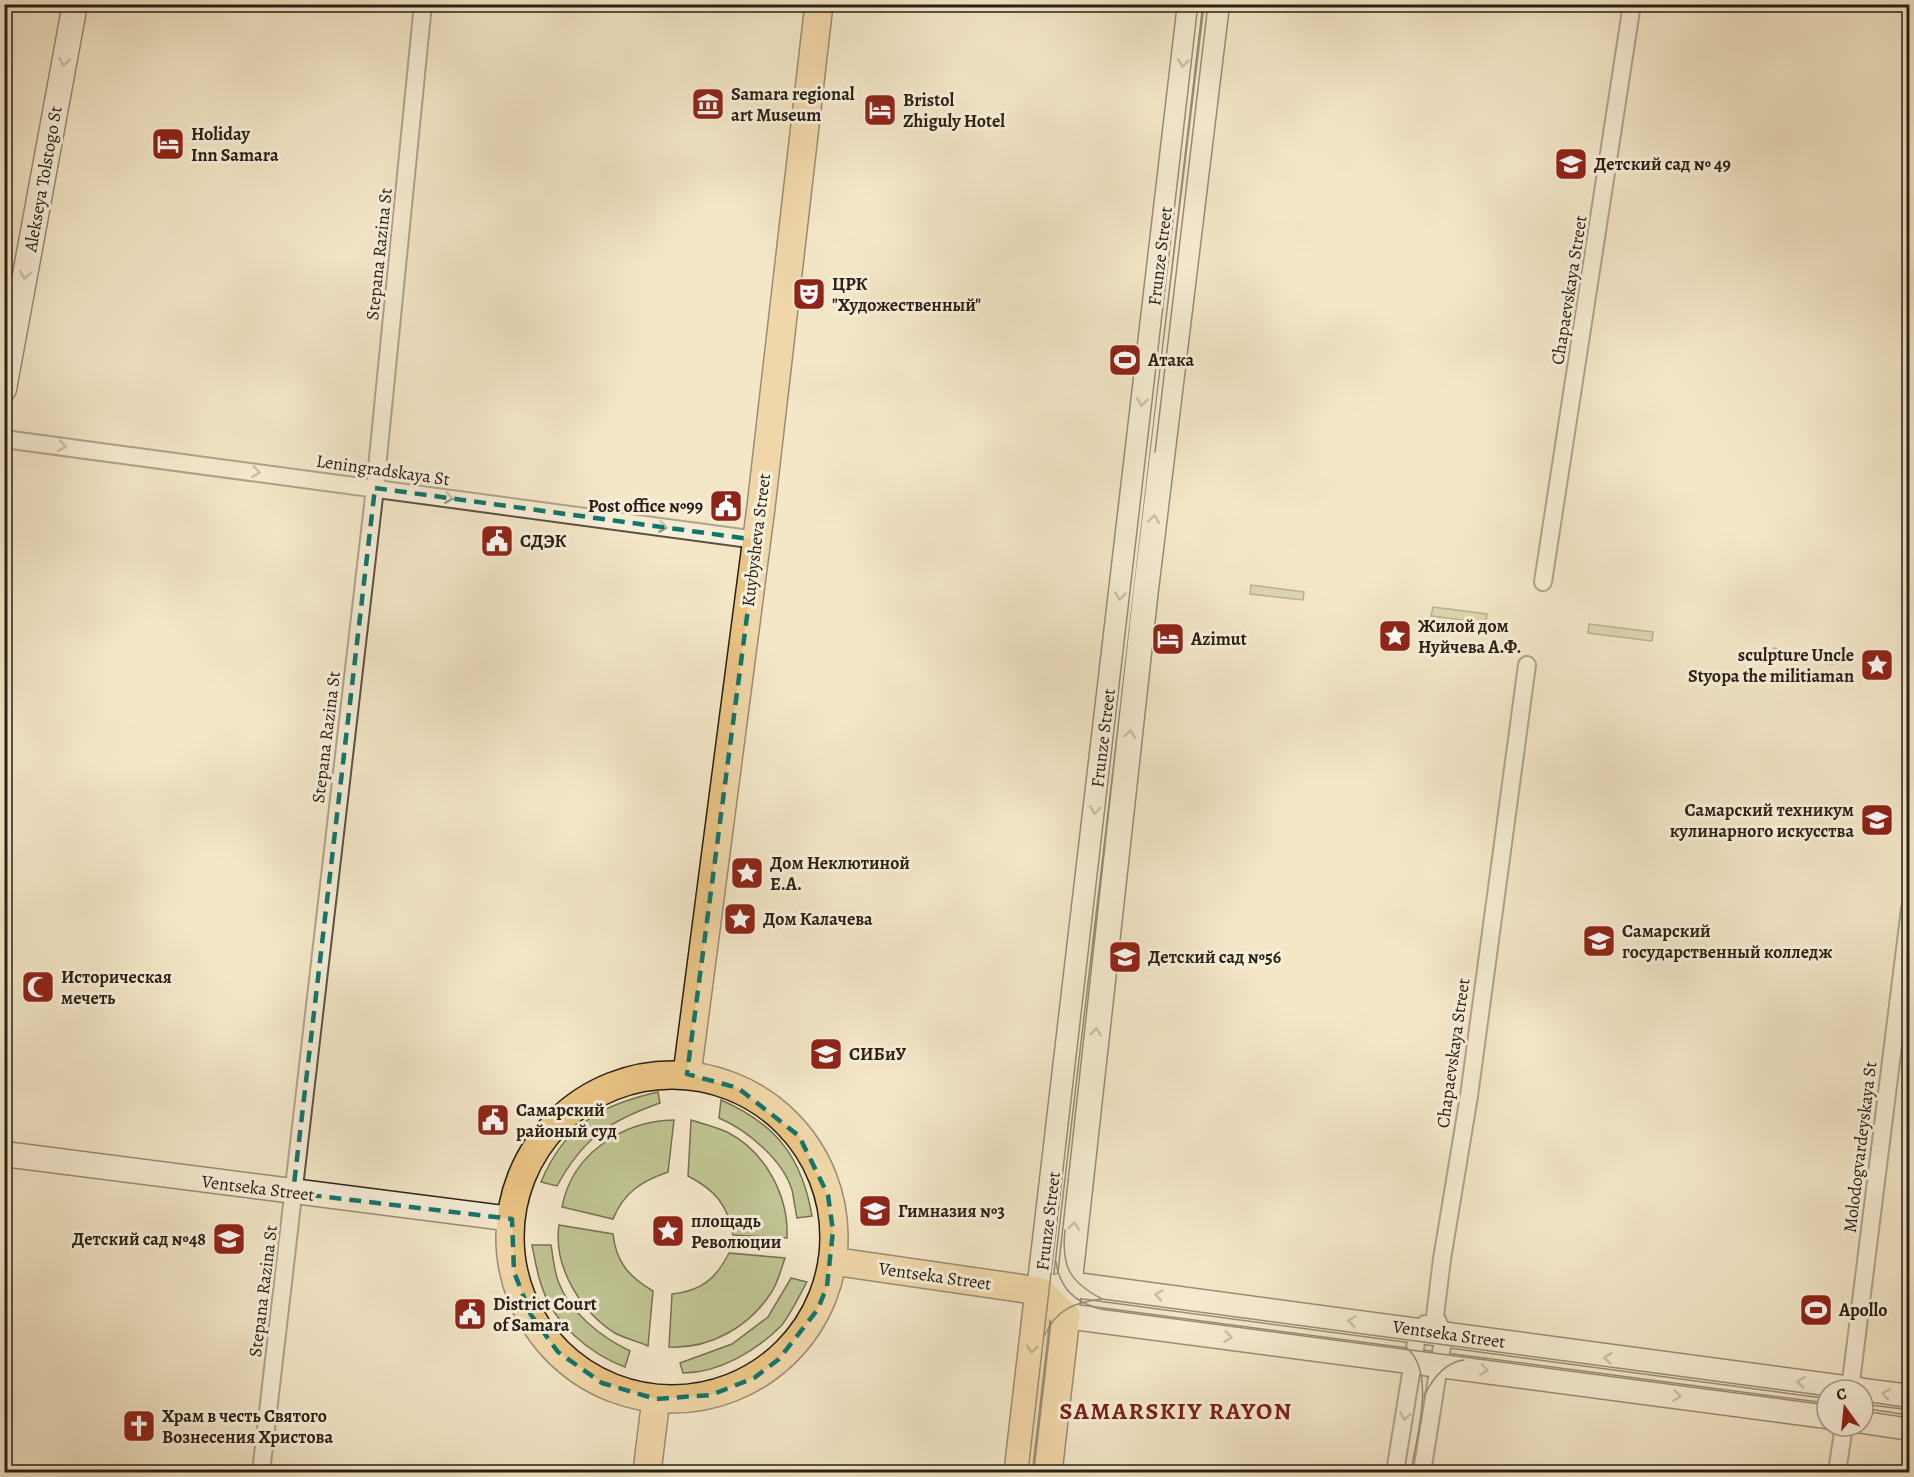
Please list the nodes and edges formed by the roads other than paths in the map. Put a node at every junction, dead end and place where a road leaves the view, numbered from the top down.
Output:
1 (75, 4) edge
2 (423, 4) edge
3 (819, 4) edge
4 (1190, 4) edge
5 (1217, 4) edge
6 (1632, 4) edge
7 (4, 389) edge
8 (4, 438) edge
9 (375, 488) junction
10 (757, 540) junction
11 (1543, 582) dead end
12 (1527, 665) dead end
13 (1910, 909) edge
14 (1902, 1025) edge
15 (687, 1074) junction
16 (4, 1154) edge
17 (293, 1193) junction
18 (512, 1219) junction
19 (832, 1261) junction
20 (1068, 1284) junction
21 (1039, 1291) junction
22 (1066, 1316) junction
23 (1432, 1327) junction
24 (1414, 1360) junction
25 (1440, 1365) junction
26 (1857, 1378) edge
27 (1815, 1384) edge
28 (1875, 1393) edge
29 (1910, 1397) edge
30 (656, 1399) junction
31 (1815, 1414) edge
32 (1875, 1423) edge
33 (1910, 1428) edge
34 (1842, 1438) edge
35 (261, 1473) edge
36 (647, 1473) edge
37 (1018, 1473) edge
38 (1048, 1473) edge
39 (1395, 1473) edge
40 (1422, 1473) edge
41 (1837, 1473) edge

1 -> 7 main road, Alekseya Tolstogo St
2 - 9 street, Stepana Razina St
3 - 10 main road, Kuybysheva Street
4 -> 21 main road, Frunze Street
20 -> 5 main road, Frunze Street
6 - 11 street, Chapaevskaya Street
8 -> 9 street, Leningradskaya St
9 -> 10 street, Leningradskaya St
9 - 17 street, Stepana Razina St
10 - 15 main road, Kuybysheva Street
12 - 23 street, Chapaevskaya Street
13 - 14 street, Molodogvardeyskaya St
14 - 26 street, Molodogvardeyskaya St
15 - 18 main road
15 - 19 main road
16 - 17 main road, Ventseka Street
17 - 18 main road, Ventseka Street
17 - 35 street, Stepana Razina St
18 - 30 main road
19 - 21 main road, Ventseka Street
19 - 30 main road
20 - 21 main road, Ventseka Street
20 - 22 main road, Frunze Street
23 -> 20 main road, Ventseka Street
21 - 22 main road
21 -> 37 main road, Frunze Street
22 -> 24 main road, Ventseka Street
22 - 38 main road, Frunze Street
23 - 24 street, Chapaevskaya Street
23 - 25 street, Chapaevskaya Street
27 -> 23 main road, Ventseka Street
24 - 25 main road, Ventseka Street
24 -> 39 street, Chapaevskaya Street
25 -> 31 main road, Ventseka Street
25 - 40 street, Chapaevskaya Street
29 -> 28 main road, Ventseka Street
30 - 36 main road
32 - 33 main road
34 - 41 street

